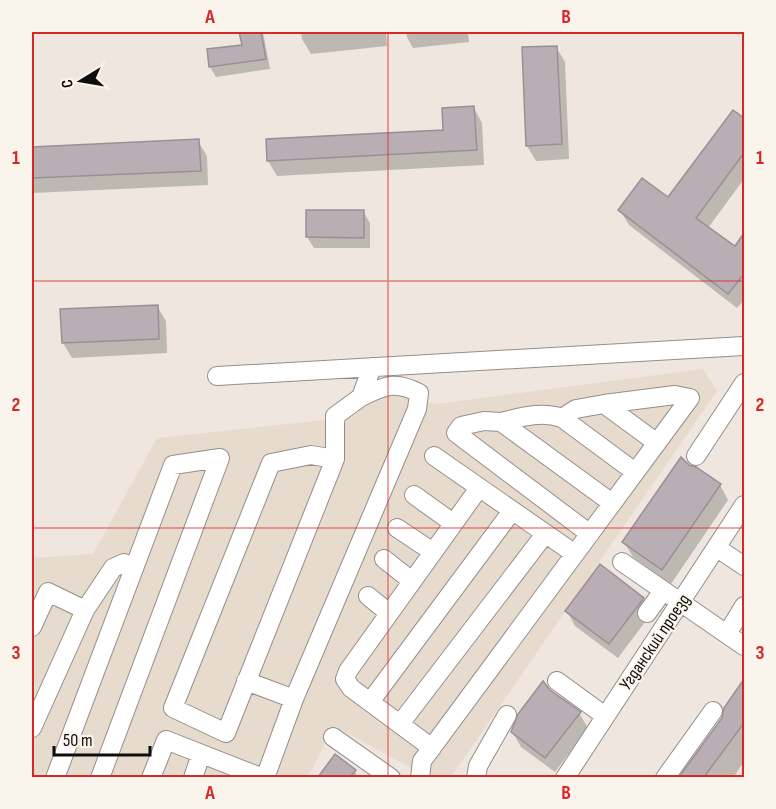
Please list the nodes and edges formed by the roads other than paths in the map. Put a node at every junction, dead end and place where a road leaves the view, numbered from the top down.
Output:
1 (744, 346) edge
2 (372, 367) junction
3 (217, 376) dead end
4 (744, 383) edge
5 (361, 397) junction
6 (604, 404) junction
7 (562, 418) junction
8 (501, 422) junction
9 (657, 443) junction
10 (434, 456) dead end
11 (696, 456) dead end
12 (335, 459) junction
13 (635, 472) junction
14 (479, 488) junction
15 (414, 495) dead end
16 (612, 503) junction
17 (744, 505) edge
18 (512, 511) junction
19 (453, 523) junction
20 (397, 528) dead end
21 (545, 534) junction
22 (590, 534) junction
23 (717, 548) junction
24 (433, 552) junction
25 (574, 554) junction
26 (384, 559) dead end
27 (622, 562) dead end
28 (744, 566) edge
29 (134, 567) junction
30 (412, 581) junction
31 (663, 591) junction
32 (368, 596) dead end
33 (680, 603) junction
34 (744, 606) edge
35 (85, 610) junction
36 (389, 613) junction
37 (647, 613) dead end
38 (32, 627) edge
39 (727, 634) junction
40 (744, 646) edge
41 (246, 681) junction
42 (557, 681) dead end
43 (294, 699) junction
44 (370, 702) junction
45 (713, 711) dead end
46 (507, 715) dead end
47 (605, 716) junction
48 (400, 724) junction
49 (32, 726) edge
50 (333, 737) dead end
51 (432, 748) junction
52 (201, 754) junction
53 (235, 773) edge
54 (55, 777) edge
55 (100, 777) edge
56 (152, 777) edge
57 (193, 777) edge
58 (264, 777) edge
59 (391, 777) edge
60 (420, 777) edge
61 (476, 777) edge
62 (565, 777) edge
63 (664, 777) edge

1 - 2 street
2 - 3 street
2 - 5 street
4 - 11 street
5 - 12 street
5 - 43 street
6 - 7 street
6 - 9 street
6 - 9 street
7 - 8 street
7 - 13 street
8 - 16 street
8 - 22 street
9 - 13 street
10 - 14 street
12 - 41 street
12 - 41 street
13 - 16 street
14 - 18 street
14 - 19 street
15 - 19 street
16 - 22 street
17 - 23 street, Угданский проезд
18 - 21 street
18 - 44 street
19 - 24 street
20 - 24 street
21 - 25 street
21 - 48 street
22 - 25 street
23 - 28 street
23 - 33 street, Угданский проезд
24 - 30 street
25 - 51 street
26 - 30 street
27 - 31 street
29 - 35 street
29 - 54 street
29 - 55 street
30 - 36 street
31 - 33 street
31 - 37 street
32 - 36 street
33 - 39 street
33 - 47 street, Угданский проезд
34 - 39 street
35 - 38 street
35 - 49 street
36 - 44 street
39 - 40 street
41 - 43 street
42 - 47 street
43 - 58 street
44 - 48 street
45 - 63 street
46 - 61 street
47 - 62 street, Угданский проезд
48 - 51 street
50 - 59 street
51 - 60 street
52 - 53 street
52 - 56 street
52 - 57 street
53 - 58 street

